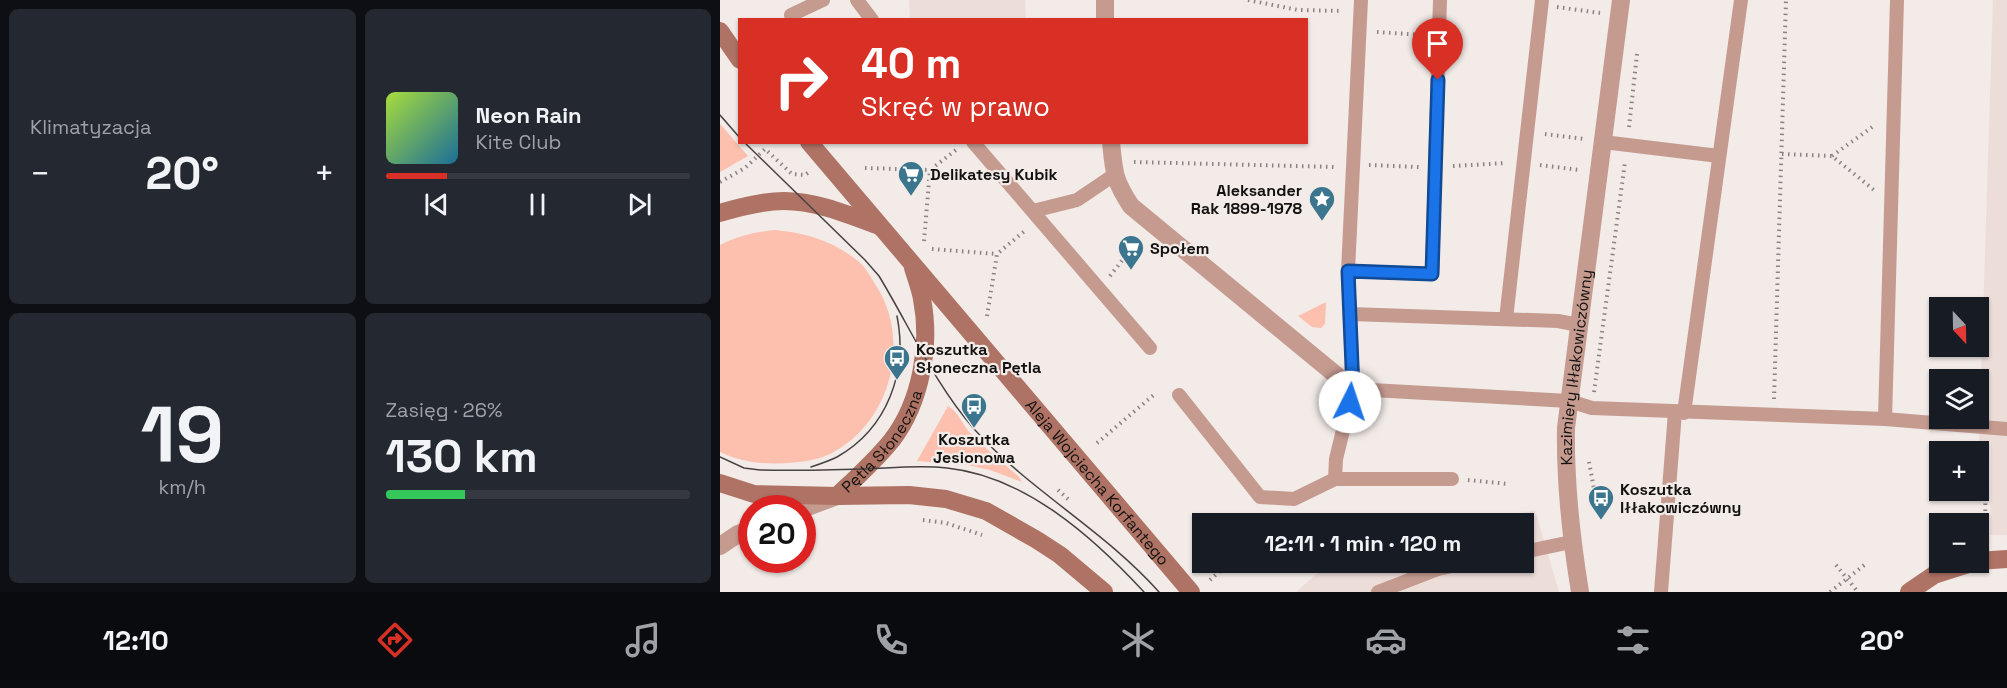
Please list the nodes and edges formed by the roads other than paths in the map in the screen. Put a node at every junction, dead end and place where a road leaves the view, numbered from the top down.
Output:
1 (823, 0) edge
2 (857, 0) edge
3 (1105, 0) edge
4 (1361, 0) edge
5 (1440, 0) edge
6 (1622, 0) edge
7 (1741, 0) edge
8 (1897, 0) edge
9 (1542, 2) edge
10 (791, 15) dead end
11 (870, 18) edge
12 (1106, 18) edge
13 (720, 31) edge
14 (738, 57) edge
15 (1594, 140) junction
16 (811, 144) edge
17 (976, 144) edge
18 (1111, 144) edge
19 (1719, 156) junction
20 (1114, 175) junction
21 (720, 213) edge
22 (1036, 216) junction
23 (881, 226) junction
24 (910, 261) junction
25 (1348, 271) junction
26 (1350, 314) junction
27 (1506, 319) junction
28 (1579, 325) junction
29 (1150, 348) dead end
30 (1353, 389) junction
31 (1179, 395) dead end
32 (1569, 401) junction
33 (1679, 412) junction
34 (1885, 419) junction
35 (2007, 429) edge
36 (1335, 478) junction
37 (1452, 479) dead end
38 (720, 483) edge
39 (837, 496) junction
40 (816, 504) edge
41 (738, 534) edge
42 (1572, 542) junction
43 (720, 546) edge
44 (1534, 550) edge
45 (2007, 559) edge
46 (1989, 561) edge
47 (1428, 573) edge
48 (1941, 573) edge
49 (1104, 592) edge
50 (1191, 592) edge
51 (1378, 592) edge
52 (1580, 592) edge
53 (1661, 592) edge
54 (1909, 592) edge

1 - 10 lane
2 - 11 lane
3 - 12 street
4 - 25 lane
5 - 25 lane
6 - 15 street, Kazimiery Iłłakowiczówny
7 - 19 lane
8 - 34 lane
9 - 27 lane
13 - 14 main road
15 - 19 lane
15 - 28 street, Kazimiery Iłłakowiczówny
16 - 23 main road
17 - 22 lane
18 - 20 street
19 - 33 lane
20 - 22 lane
20 - 30 street
21 - 23 main road
22 - 29 lane
23 - 24 main road, Pętla Słoneczna
24 - 39 main road, Pętla Słoneczna
24 - 50 main road, Aleja Wojciecha Korfantego
25 - 26 lane
26 - 27 lane
26 - 30 lane
27 - 28 lane
28 - 32 street, Kazimiery Iłłakowiczówny
30 - 32 lane
30 - 36 lane
31 - 36 lane
32 - 33 lane
32 - 42 street, Kazimiery Iłłakowiczówny
33 - 34 lane
33 - 53 lane
34 - 35 lane
36 - 37 lane
38 - 39 main road, Pętla Słoneczna
39 - 40 street
39 - 49 main road
41 - 43 street
42 - 44 lane
42 - 52 street, Kazimiery Iłłakowiczówny
45 - 46 main road
47 - 51 lane
48 - 54 main road

